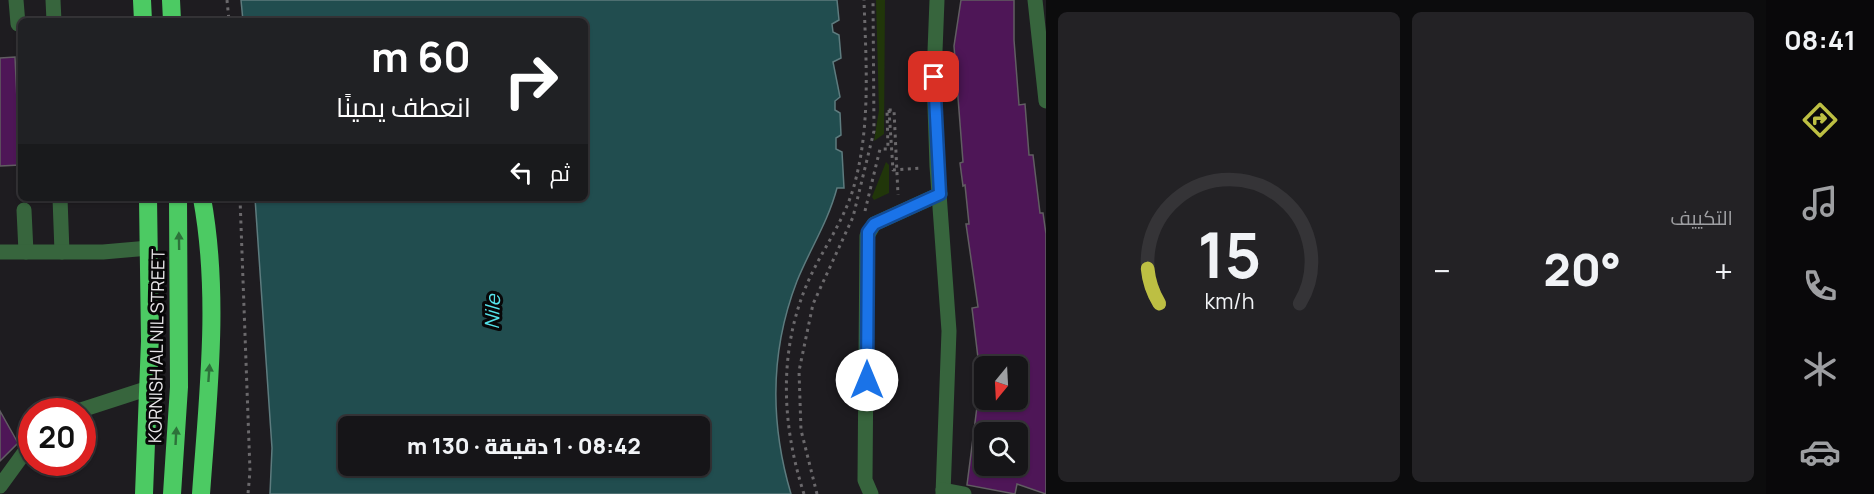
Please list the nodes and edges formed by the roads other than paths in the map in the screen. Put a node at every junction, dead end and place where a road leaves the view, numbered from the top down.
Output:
1 (16, 0) edge
2 (53, 0) edge
3 (142, 0) edge
4 (171, 0) edge
5 (937, 0) edge
6 (1035, 0) edge
7 (54, 18) edge
8 (143, 18) edge
9 (172, 18) edge
10 (18, 24) dead end
11 (1046, 101) edge
12 (940, 194) junction
13 (60, 201) edge
14 (148, 201) edge
15 (178, 201) edge
16 (203, 201) edge
17 (24, 210) dead end
18 (149, 248) junction
19 (0, 252) edge
20 (26, 252) junction
21 (62, 252) junction
22 (149, 388) junction
23 (96, 405) edge
24 (18, 461) edge
25 (0, 486) edge
26 (943, 492) edge
27 (144, 494) edge
28 (172, 494) edge
29 (201, 494) edge
30 (871, 494) edge
31 (964, 494) edge

1 - 10 street
2 - 7 street
3 - 8 highway
4 - 9 highway
5 - 12 street
6 - 11 street
12 - 26 street
12 - 30 street
13 - 21 street
14 - 18 highway, KORNISH AL NIL STREET
28 -> 15 highway, KORNISH AL NIL STREET
29 -> 16 highway
17 - 20 street
18 - 21 street
18 - 22 highway, KORNISH AL NIL STREET
19 - 20 street
20 - 21 street
22 - 23 street
22 - 27 highway, KORNISH AL NIL STREET
24 - 25 street
26 - 31 street

